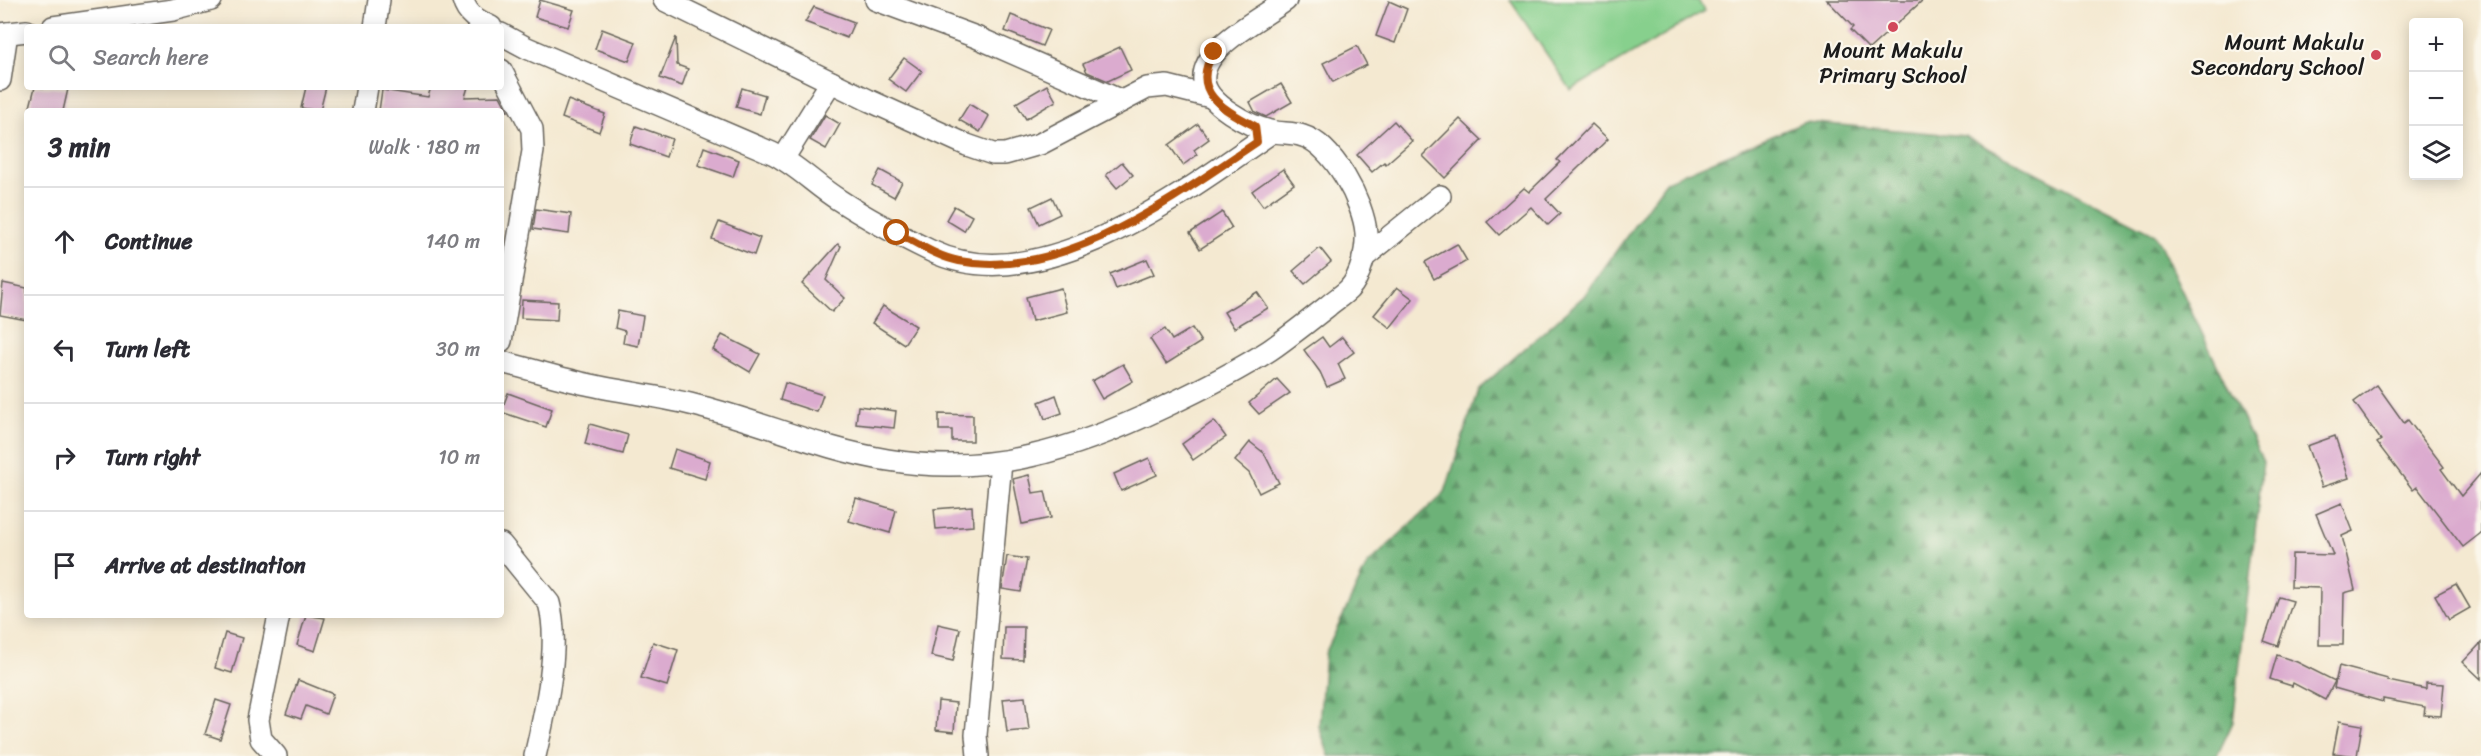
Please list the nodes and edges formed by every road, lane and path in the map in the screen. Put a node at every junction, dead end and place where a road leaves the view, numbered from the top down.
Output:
1 (211, 0) edge
2 (380, 0) edge
3 (664, 0) edge
4 (876, 0) edge
5 (1286, 0) edge
6 (468, 14) edge
7 (74, 24) edge
8 (376, 24) edge
9 (485, 24) edge
10 (11, 33) edge
11 (504, 36) edge
12 (1205, 71) junction
13 (504, 76) edge
14 (0, 80) edge
15 (831, 82) junction
16 (1180, 88) junction
17 (366, 90) edge
18 (1211, 97) junction
19 (1122, 101) junction
20 (364, 108) edge
21 (1261, 133) junction
22 (783, 159) junction
23 (1440, 196) dead end
24 (1363, 258) junction
25 (504, 324) edge
26 (504, 363) edge
27 (1001, 462) junction
28 (504, 548) edge
29 (278, 618) edge
30 (276, 756) edge
31 (535, 756) edge
32 (978, 756) edge

1 - 7 street
2 - 8 street
3 - 15 street
4 - 19 street
5 - 12 street
6 - 9 street
10 - 14 street
11 - 22 street
12 - 16 street
12 - 18 street
13 - 25 street
15 - 19 street
15 - 22 street
16 - 18 street
16 - 19 street
17 - 20 street
18 - 21 street
21 - 22 street
21 - 24 street
23 - 24 street
24 - 27 street
26 - 27 street
27 - 32 street
28 - 31 street
29 - 30 street

